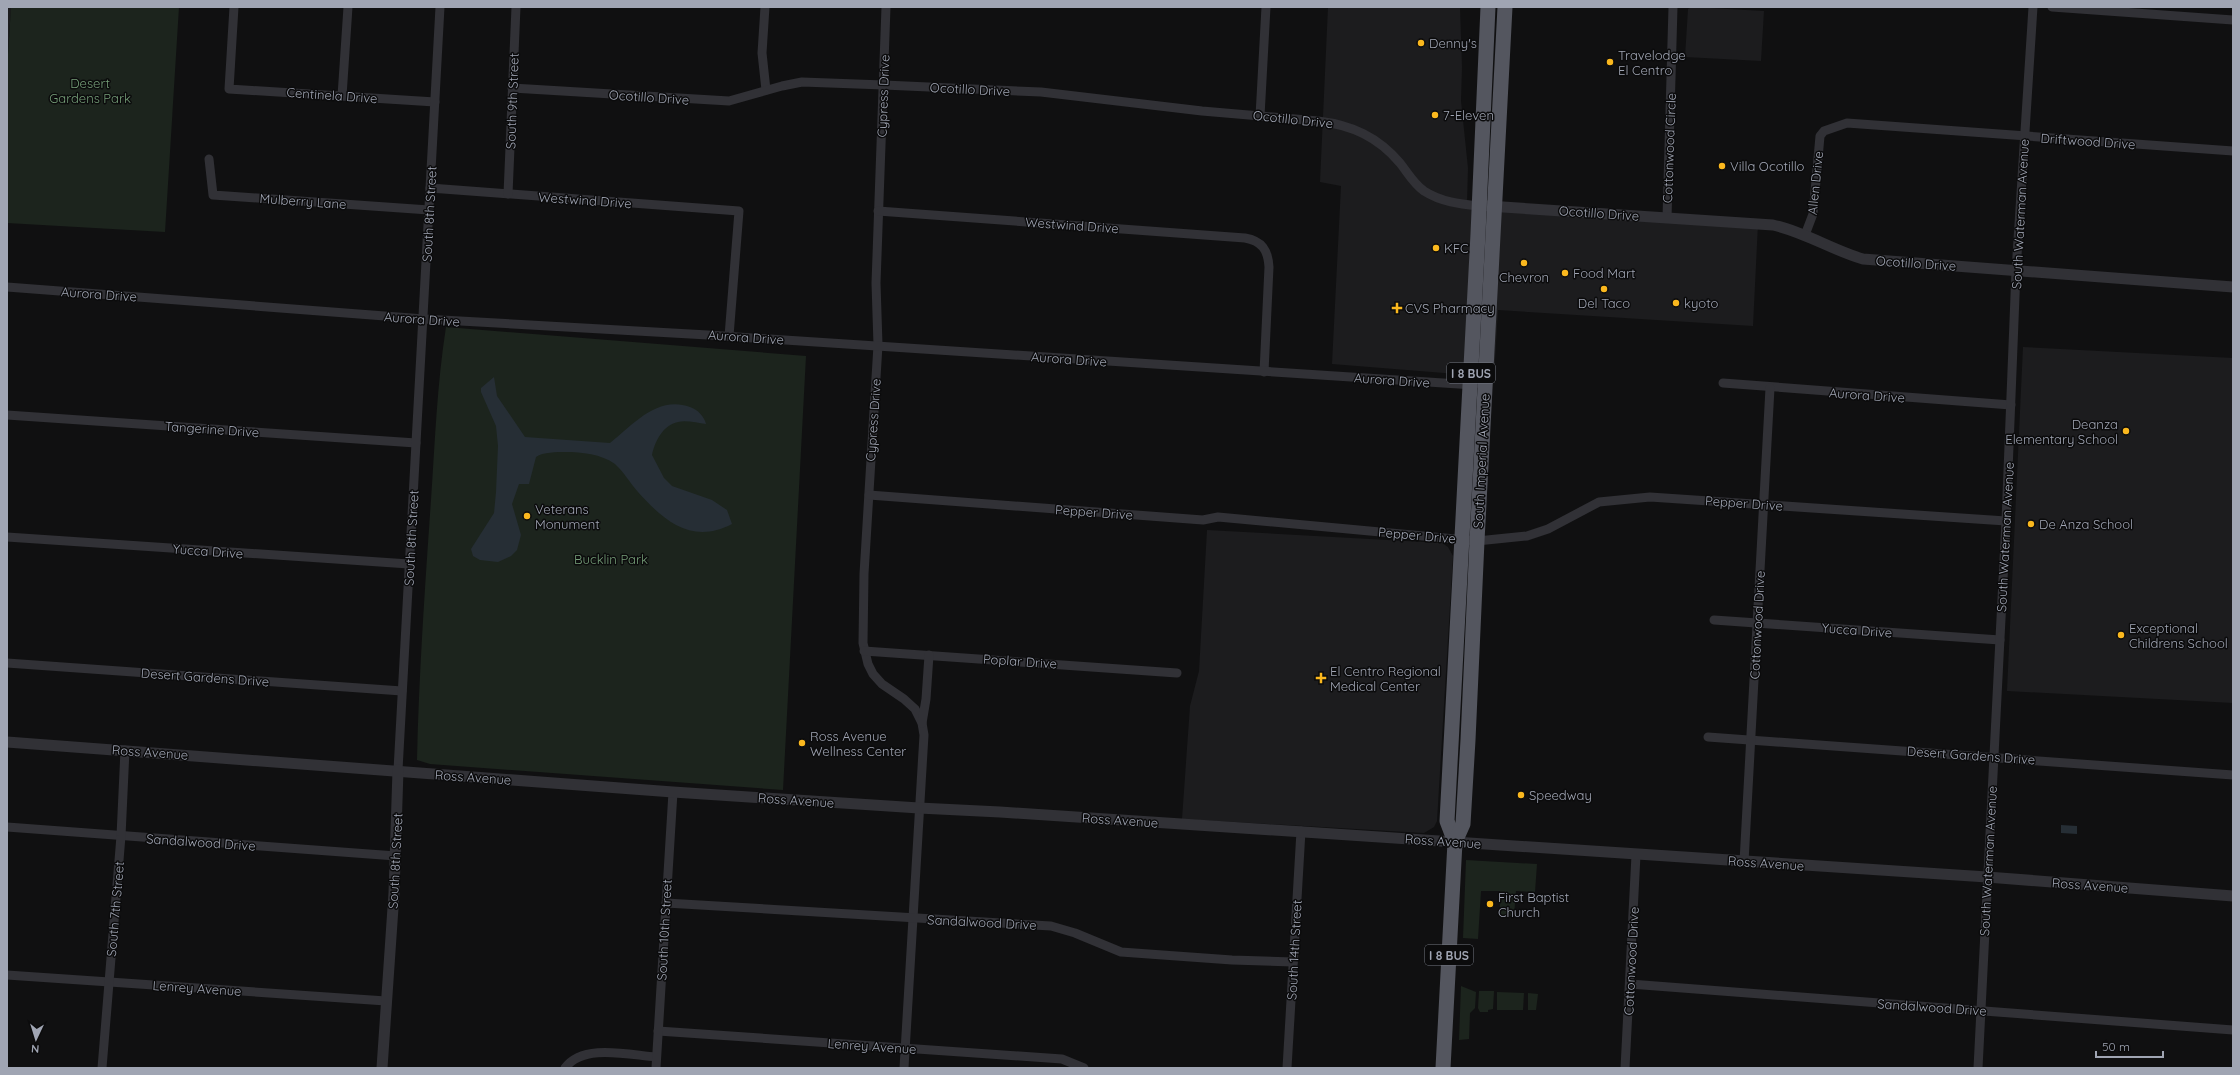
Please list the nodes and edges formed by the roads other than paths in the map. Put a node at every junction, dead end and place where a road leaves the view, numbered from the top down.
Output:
1 (234, 7) edge
2 (348, 7) edge
3 (440, 7) edge
4 (516, 7) edge
5 (765, 7) edge
6 (886, 7) edge
7 (1266, 7) edge
8 (1488, 7) edge
9 (1505, 7) edge
10 (1674, 7) edge
11 (2033, 7) edge
12 (2052, 7) edge
13 (2233, 20) edge
14 (884, 85) junction
15 (512, 88) junction
16 (766, 90) junction
17 (342, 96) junction
18 (435, 102) junction
19 (1260, 116) junction
20 (1824, 130) joint
21 (2024, 136) junction
22 (2233, 151) edge
23 (209, 159) dead end
24 (430, 188) junction
25 (508, 194) junction
26 (1487, 206) junction
27 (429, 210) junction
28 (878, 211) junction
29 (1667, 218) junction
30 (1804, 235) junction
31 (2016, 271) junction
32 (2233, 286) edge
33 (7, 287) edge
34 (424, 319) junction
35 (729, 336) junction
36 (878, 345) junction
37 (1264, 372) junction
38 (1722, 383) dead end
39 (1478, 385) junction
40 (1770, 388) junction
41 (2011, 405) junction
42 (7, 414) edge
43 (416, 443) junction
44 (869, 495) junction
45 (1764, 504) junction
46 (2006, 521) junction
47 (7, 537) edge
48 (1470, 540) junction
49 (410, 564) junction
50 (1714, 620) dead end
51 (1757, 623) junction
52 (2000, 640) junction
53 (864, 651) junction
54 (929, 655) junction
55 (7, 663) edge
56 (1177, 673) dead end
57 (1453, 690) junction
58 (1471, 690) junction
59 (402, 691) junction
60 (922, 723) junction
61 (1708, 737) dead end
62 (1751, 741) junction
63 (7, 742) edge
64 (125, 750) junction
65 (1994, 757) junction
66 (398, 770) junction
67 (2233, 775) edge
68 (673, 792) junction
69 (919, 808) junction
70 (7, 827) edge
71 (1301, 832) junction
72 (121, 836) junction
73 (1455, 842) junction
74 (1636, 854) junction
75 (396, 856) junction
76 (1744, 862) junction
77 (1987, 877) junction
78 (2233, 896) edge
79 (666, 903) junction
80 (913, 919) junction
81 (1293, 962) junction
82 (7, 975) edge
83 (108, 982) junction
84 (1630, 984) junction
85 (386, 1001) junction
86 (1980, 1011) junction
87 (2233, 1030) edge
88 (658, 1031) junction
89 (905, 1048) junction
90 (656, 1057) junction
91 (102, 1068) edge
92 (382, 1068) edge
93 (565, 1068) edge
94 (656, 1068) edge
95 (904, 1068) edge
96 (1084, 1068) edge
97 (1287, 1068) edge
98 (1443, 1068) edge
99 (1625, 1068) edge
100 (1978, 1068) edge

1 - 17 street, Centinela Drive
2 - 17 street
3 - 18 street, South 8th Street
4 - 15 street, South 9th Street
5 - 16 street
6 - 14 street, Cypress Drive
7 - 19 street
8 - 26 highway, South Imperial Avenue / I 8 BUS
9 - 26 highway, South Imperial Avenue / I 8 BUS
10 - 29 street, Cottonwood Circle
11 - 21 street, South Waterman Avenue
12 - 13 street
14 - 16 street, Ocotillo Drive
14 - 19 street, Ocotillo Drive
14 - 28 street, Cypress Drive
15 - 16 street, Ocotillo Drive
15 - 25 street, South 9th Street
17 - 18 street, Centinela Drive
18 - 24 street, South 8th Street
19 - 26 street, Ocotillo Drive
20 - 21 street, Driftwood Drive
20 - 30 street, Allen Drive
21 - 22 street, Driftwood Drive
21 - 31 street, South Waterman Avenue
23 - 27 street, Mulberry Lane
24 - 25 street, Westwind Drive
24 - 27 street, South 8th Street
25 - 35 street, Westwind Drive
26 - 29 street, Ocotillo Drive
26 - 39 highway, South Imperial Avenue / I 8 BUS
27 - 34 street, South 8th Street
28 - 36 street, Cypress Drive
28 - 37 street, Westwind Drive
29 - 30 street, Ocotillo Drive
30 - 31 street, Ocotillo Drive
31 - 32 street, Ocotillo Drive
31 - 41 street, South Waterman Avenue
33 - 34 street, Aurora Drive
34 - 35 street, Aurora Drive
34 - 43 street, South 8th Street
35 - 36 street, Aurora Drive
36 - 37 street, Aurora Drive
36 - 44 street, Cypress Drive
37 - 39 street, Aurora Drive
38 - 40 street, Aurora Drive
39 - 48 highway, South Imperial Avenue / I 8 BUS
40 - 41 street, Aurora Drive
40 - 45 street, Cottonwood Drive
41 - 46 street, South Waterman Avenue
42 - 43 street, Tangerine Drive
43 - 49 street, South 8th Street
44 - 48 street, Pepper Drive
44 - 53 street, Cypress Drive
45 - 46 street, Pepper Drive
45 - 48 street, Pepper Drive
45 - 51 street, Cottonwood Drive
46 - 52 street, South Waterman Avenue
47 - 49 street, Yucca Drive
48 - 57 highway, South Imperial Avenue / I 8 BUS
48 - 58 highway, South Imperial Avenue / I 8 BUS
49 - 59 street, South 8th Street
50 - 51 street, Yucca Drive
51 - 52 street, Yucca Drive
51 - 62 street, Cottonwood Drive
52 - 65 street, South Waterman Avenue
53 - 54 street, Poplar Drive
53 - 60 street, Cypress Drive
54 - 56 street, Poplar Drive
54 - 60 street
55 - 59 street, Desert Gardens Drive
57 - 58 highway
57 - 73 highway, South Imperial Avenue / I 8 BUS
58 - 73 highway, South Imperial Avenue / I 8 BUS
59 - 66 street, South 8th Street
60 - 69 street, Cypress Drive
61 - 62 street, Desert Gardens Drive
62 - 65 street, Desert Gardens Drive
62 - 76 street, Cottonwood Drive
63 - 64 street, Ross Avenue
64 - 66 street, Ross Avenue
64 - 72 street, South 7th Street
65 - 67 street, Desert Gardens Drive
65 - 77 street, South Waterman Avenue
66 - 68 street, Ross Avenue
66 - 75 street, South 8th Street
68 - 69 street, Ross Avenue
68 - 79 street, South 10th Street
69 - 71 street, Ross Avenue
69 - 80 street, Cypress Drive
70 - 72 street, Sandalwood Drive
71 - 73 street, Ross Avenue
71 - 81 street, South 14th Street
72 - 75 street, Sandalwood Drive
72 - 83 street, South 7th Street
73 - 74 street, Ross Avenue
73 - 98 highway, South Imperial Avenue / I 8 BUS
74 - 76 street, Ross Avenue
74 - 84 street, Cottonwood Drive
75 - 85 street, South 8th Street
76 - 77 street, Ross Avenue
77 - 78 street, Ross Avenue
77 - 86 street, South Waterman Avenue
79 - 80 street, Sandalwood Drive
79 - 88 street, South 10th Street
80 - 81 street, Sandalwood Drive
80 - 89 street, Cypress Drive
81 - 97 street, South 14th Street
82 - 83 street, Lenrey Avenue
83 - 85 street, Lenrey Avenue
83 - 91 street, South 7th Street
84 - 86 street, Sandalwood Drive
84 - 99 street, Cottonwood Drive
85 - 92 street, South 8th Street
86 - 87 street, Sandalwood Drive
86 - 100 street, South Waterman Avenue
88 - 89 street, Lenrey Avenue
88 - 90 street, South 10th Street
89 - 95 street, Cypress Drive
89 - 96 street, Lenrey Avenue
90 - 93 street
90 - 94 street, South 10th Street

